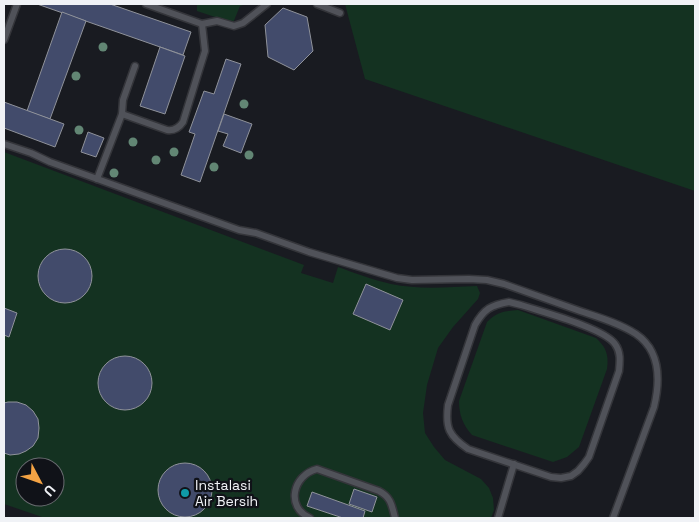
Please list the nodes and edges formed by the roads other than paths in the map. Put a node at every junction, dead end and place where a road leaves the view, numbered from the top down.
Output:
1 (17, 4) edge
2 (146, 4) edge
3 (267, 4) edge
4 (316, 4) edge
5 (340, 13) dead end
6 (202, 24) junction
7 (4, 40) edge
8 (135, 66) dead end
9 (122, 114) junction
10 (4, 144) edge
11 (97, 179) junction
12 (514, 464) junction
13 (310, 518) edge
14 (396, 518) edge
15 (498, 518) edge
16 (614, 518) edge

1 - 7 lane
2 - 6 lane
3 - 6 lane
4 - 5 lane
6 - 9 lane
8 - 9 lane
9 - 11 lane
10 - 11 lane
11 - 16 lane
12 - 12 lane
12 - 15 lane
13 - 14 lane

